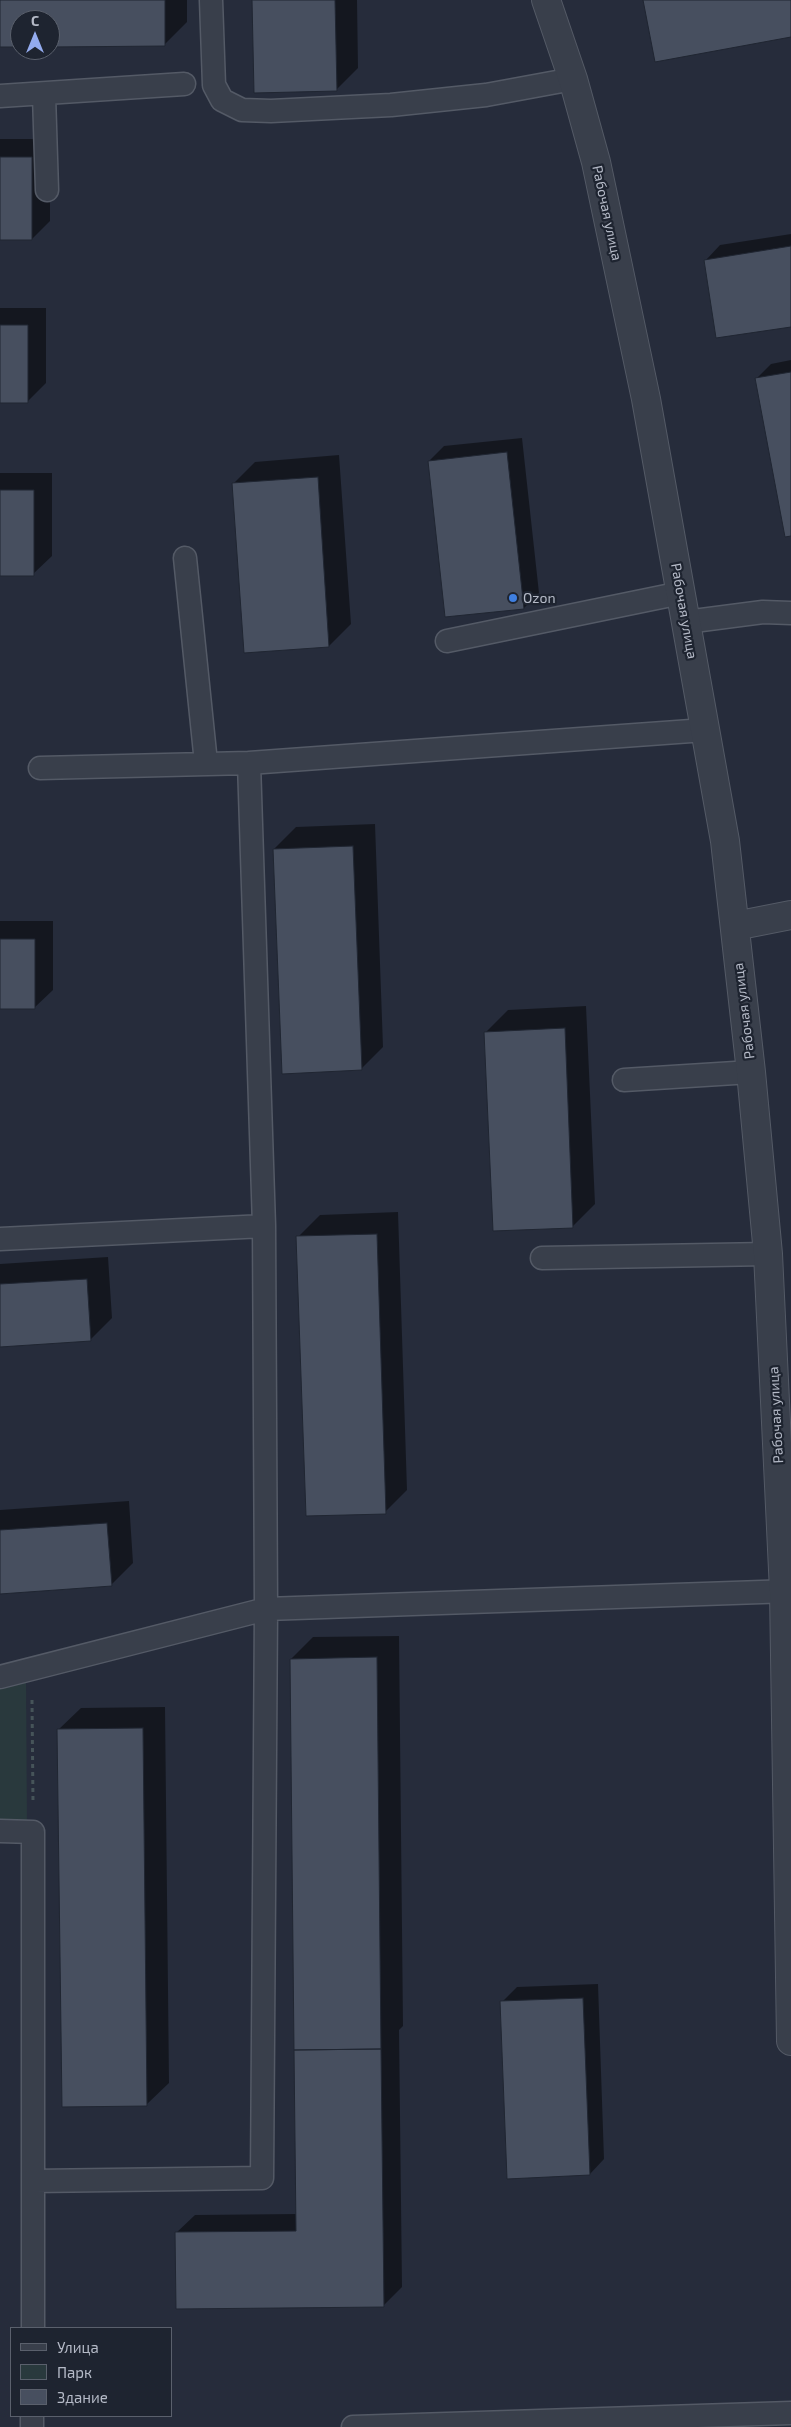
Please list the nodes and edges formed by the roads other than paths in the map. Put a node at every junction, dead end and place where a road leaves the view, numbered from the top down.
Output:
1 (211, 0) edge
2 (546, 0) edge
3 (573, 79) junction
4 (184, 84) dead end
5 (44, 95) junction
6 (0, 96) edge
7 (47, 190) dead end
8 (185, 558) dead end
9 (681, 593) junction
10 (791, 613) edge
11 (686, 622) junction
12 (447, 641) dead end
13 (704, 730) junction
14 (206, 763) junction
15 (248, 763) junction
16 (40, 768) dead end
17 (791, 915) edge
18 (735, 926) junction
19 (751, 1072) junction
20 (624, 1080) dead end
21 (264, 1226) junction
22 (0, 1239) edge
23 (768, 1254) junction
24 (542, 1258) dead end
25 (787, 1591) edge
26 (266, 1609) junction
27 (0, 1677) edge
28 (0, 1831) edge
29 (791, 2042) edge
30 (34, 2181) junction
31 (33, 2327) edge
32 (791, 2413) edge
33 (353, 2427) edge

1 - 3 lane
2 - 3 street, Рабочая улица
3 - 9 street, Рабочая улица
4 - 5 lane
5 - 6 lane
5 - 7 lane
8 - 14 lane
9 - 11 street, Рабочая улица
9 - 12 lane
10 - 11 lane
11 - 13 street, Рабочая улица
13 - 15 lane
13 - 18 street, Рабочая улица
14 - 15 lane
14 - 16 lane
15 - 21 lane
17 - 18 street
18 - 19 street, Рабочая улица
19 - 20 lane
19 - 23 street, Рабочая улица
21 - 22 lane
21 - 26 lane
23 - 24 lane
23 - 25 street, Рабочая улица
25 - 26 lane
25 - 29 street, Рабочая улица
26 - 27 lane
26 - 30 lane
28 - 30 lane
30 - 31 lane
32 - 33 lane

